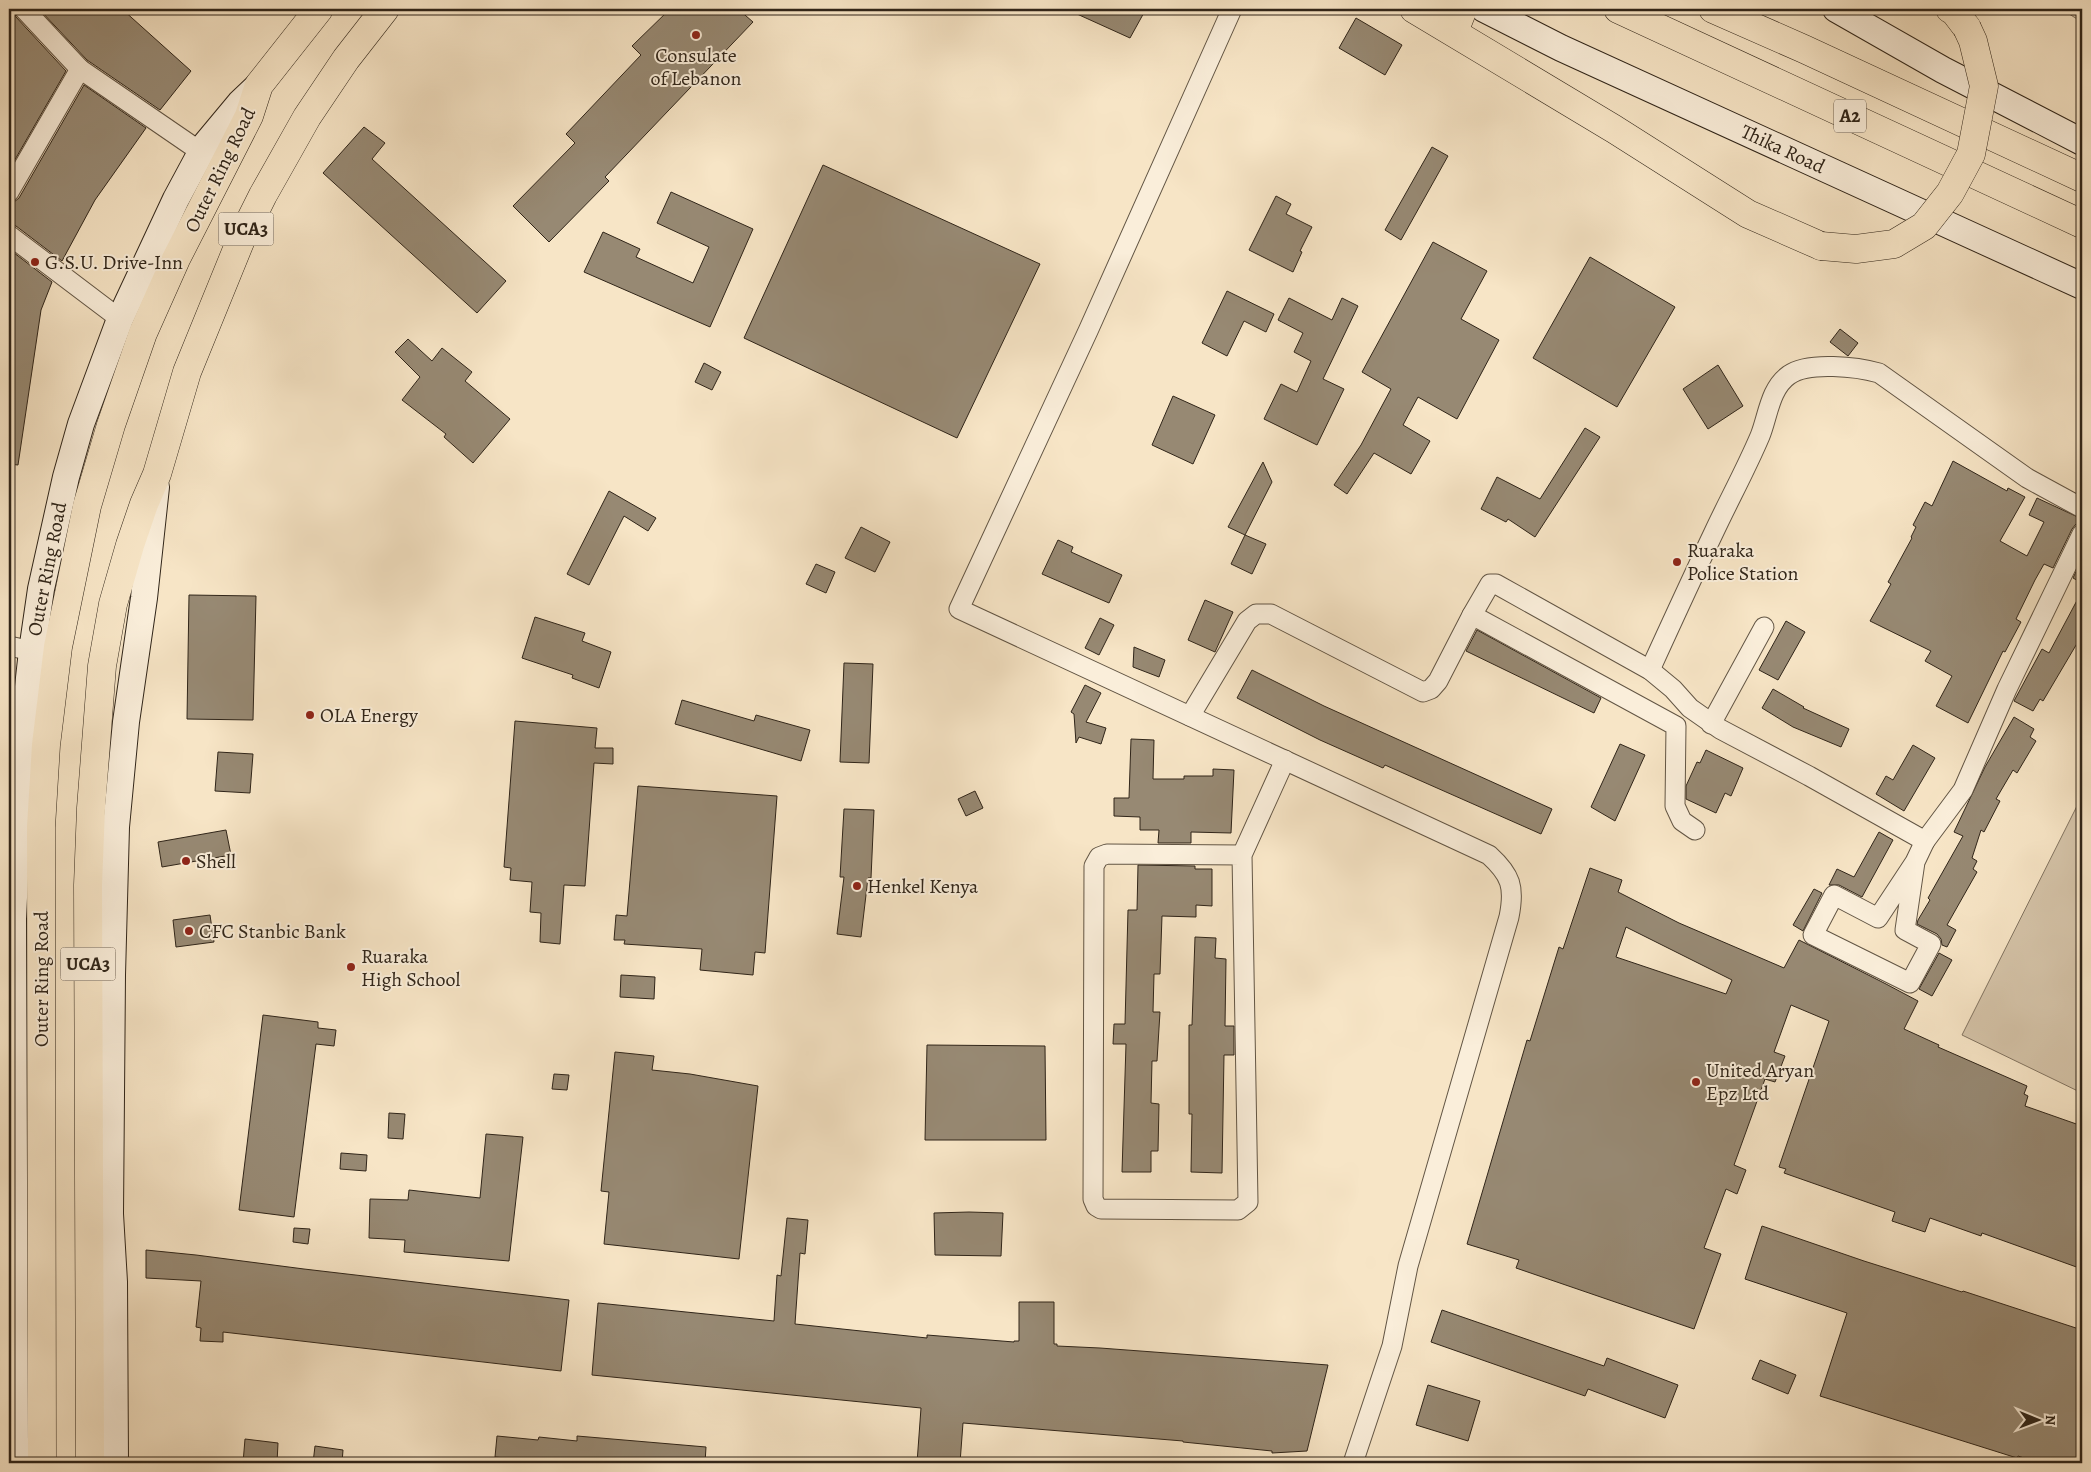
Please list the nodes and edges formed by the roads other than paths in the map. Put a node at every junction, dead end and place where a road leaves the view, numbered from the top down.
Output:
1 (24, 9) edge
2 (319, 9) edge
3 (385, 9) edge
4 (1232, 9) edge
5 (1414, 9) edge
6 (1484, 9) edge
7 (1618, 9) edge
8 (1713, 9) edge
9 (1836, 9) edge
10 (1959, 18) edge
11 (1459, 20) edge
12 (80, 69) junction
13 (260, 85) junction
14 (2082, 142) edge
15 (201, 152) junction
16 (2082, 178) edge
17 (9, 192) edge
18 (2082, 224) edge
19 (9, 234) edge
20 (2082, 286) edge
21 (120, 319) junction
22 (157, 474) junction
23 (2082, 508) edge
24 (2082, 534) edge
25 (1472, 615) junction
26 (1764, 627) dead end
27 (15, 648) edge
28 (1650, 670) junction
29 (1690, 708) junction
30 (1190, 716) junction
31 (1711, 724) junction
32 (1676, 726) junction
33 (1285, 760) junction
34 (1695, 830) dead end
35 (1925, 841) junction
36 (1242, 855) junction
37 (1915, 862) junction
38 (1878, 918) junction
39 (1905, 930) junction
40 (14, 1448) edge
41 (42, 1463) edge
42 (90, 1463) edge
43 (115, 1463) edge
44 (1353, 1463) edge

1 - 12 street
2 - 13 main road, Outer Ring Road / UCA3
3 - 22 main road, UCA3
4 - 30 street
5 - 11 main road
6 - 20 main road, Thika Road
7 - 18 main road, A2
8 - 16 main road, A2
9 - 14 main road
10 - 11 main road, bridge
12 - 15 street
12 - 17 street
13 - 15 main road, Outer Ring Road / UCA3
13 - 41 main road, Outer Ring Road / UCA3
15 - 21 main road, Outer Ring Road / UCA3
19 - 21 street
21 - 27 main road, Outer Ring Road / UCA3
22 - 42 main road, UCA3
22 - 43 main road, UCA3
23 - 28 street
24 - 35 street
25 - 28 street
25 - 30 street
25 - 32 street
26 - 31 street
27 - 40 main road, Outer Ring Road / UCA3
28 - 29 street
29 - 31 street
29 - 32 street
30 - 33 street
31 - 35 street
32 - 34 street
33 - 36 street
33 - 44 street
35 - 37 street
36 - 36 street
37 - 38 street
37 - 39 street
38 - 39 street
38 - 39 street

